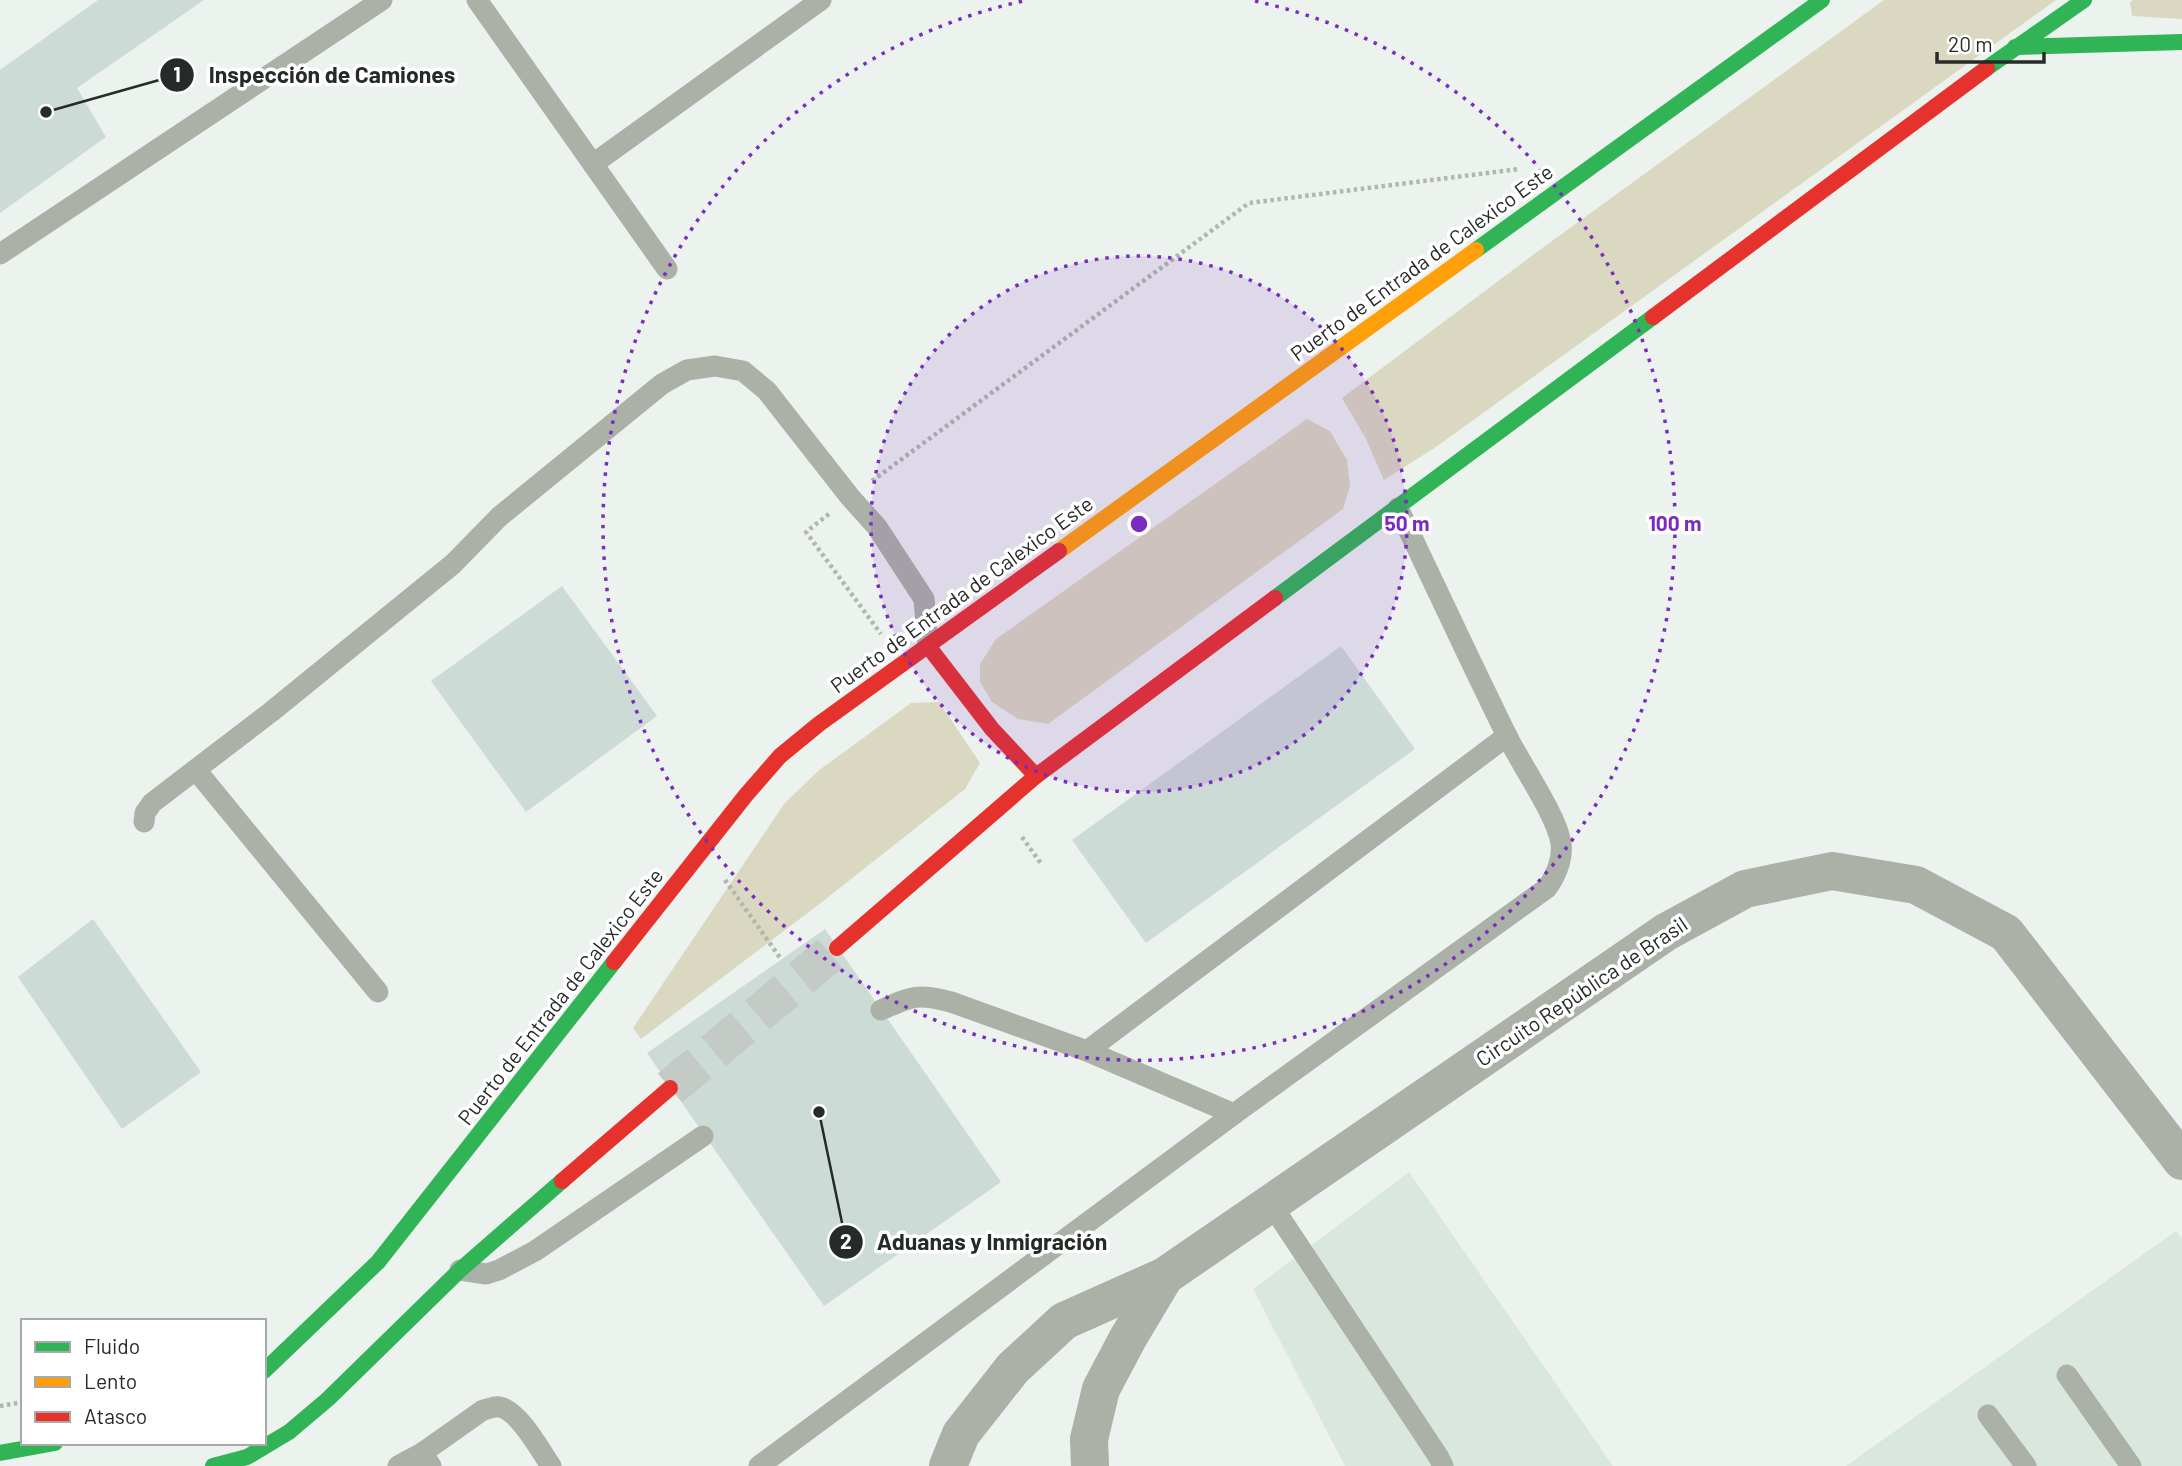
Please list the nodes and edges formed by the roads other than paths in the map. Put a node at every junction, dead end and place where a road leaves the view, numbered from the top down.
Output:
1 (382, 0) edge
2 (477, 0) edge
3 (821, 0) edge
4 (1822, 0) edge
5 (2084, 0) edge
6 (2182, 42) edge
7 (2015, 47) junction
8 (593, 164) junction
9 (0, 254) edge
10 (667, 269) dead end
11 (1398, 508) junction
12 (928, 646) junction
13 (1507, 736) junction
14 (196, 770) junction
15 (1036, 776) junction
16 (144, 822) dead end
17 (837, 948) tunnel mouth
18 (378, 992) dead end
19 (881, 1010) dead end
20 (1087, 1051) junction
21 (670, 1088) tunnel mouth
22 (1234, 1114) junction
23 (703, 1136) dead end
24 (2182, 1161) edge
25 (1271, 1204) junction
26 (460, 1270) junction
27 (1165, 1276) junction
28 (266, 1369) edge
29 (2067, 1375) dead end
30 (1988, 1415) dead end
31 (44, 1445) edge
32 (0, 1453) edge
33 (427, 1459) edge
34 (213, 1466) edge
35 (398, 1466) edge
36 (551, 1466) edge
37 (759, 1466) edge
38 (948, 1466) edge
39 (1090, 1466) edge
40 (1443, 1466) edge
41 (2026, 1466) edge
42 (2131, 1466) edge

1 - 9 lane
2 - 8 lane
3 - 8 lane
4 - 12 main road, Puerto de Entrada de Calexico Este
5 - 7 main road
6 - 7 main road
7 - 11 main road
8 - 10 lane
11 - 13 lane
11 - 15 main road
12 - 14 lane
12 - 15 main road
12 - 28 main road, Puerto de Entrada de Calexico Este
13 - 20 lane
13 - 22 lane
14 - 16 lane
14 - 18 lane
15 - 17 main road
19 - 20 lane
20 - 22 lane
21 - 26 main road
22 - 37 lane
23 - 26 lane
24 - 25 street, Circuito República de Brasil
25 - 27 street, Circuito República de Brasil
25 - 40 lane
26 - 34 main road
27 - 38 street, Circuito República de Brasil
27 - 39 street, Circuito República de Brasil
29 - 42 lane
30 - 41 lane
31 - 32 main road
33 - 35 lane
33 - 36 lane

